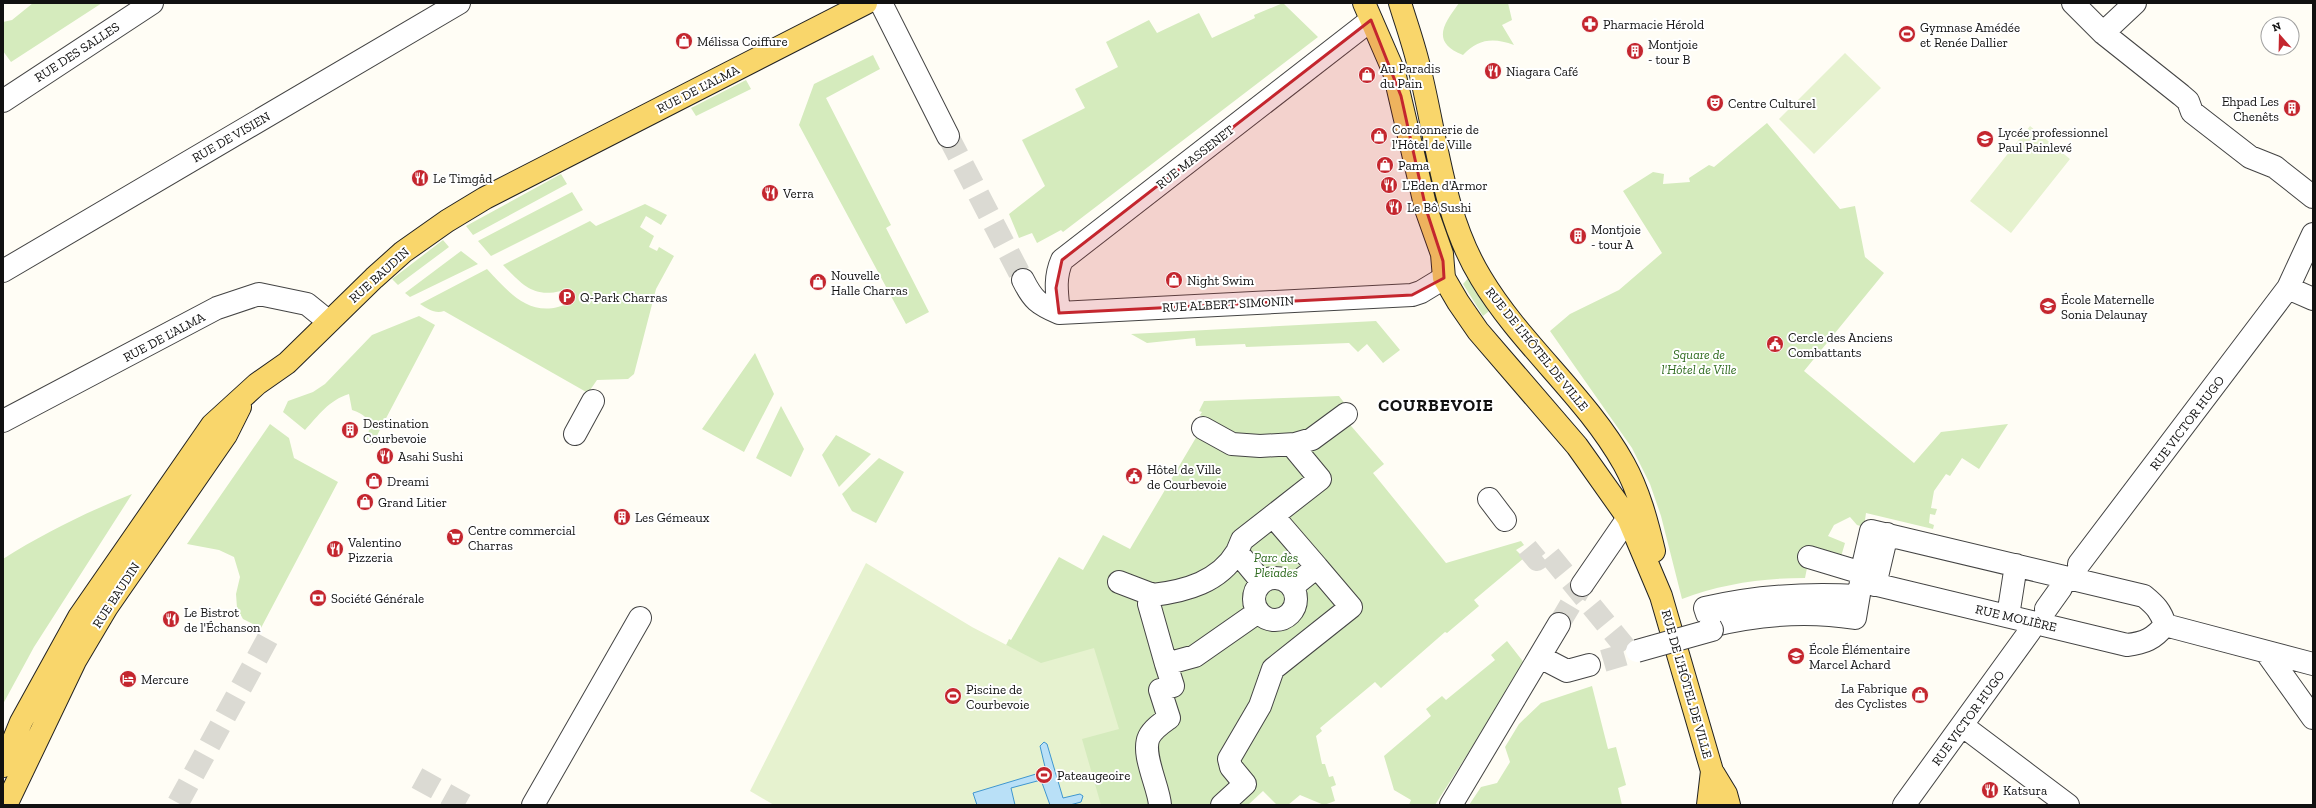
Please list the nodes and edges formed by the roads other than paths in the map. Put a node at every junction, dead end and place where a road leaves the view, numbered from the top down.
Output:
1 (152, 3) edge
2 (459, 3) edge
3 (866, 3) edge
4 (881, 3) edge
5 (1400, 3) edge
6 (2073, 3) edge
7 (2135, 3) edge
8 (1368, 11) edge
9 (2103, 33) junction
10 (3, 101) edge
11 (948, 136) tunnel mouth
12 (531, 175) joint
13 (2313, 197) edge
14 (2313, 234) edge
15 (1471, 259) junction
16 (2313, 268) edge
17 (3, 271) edge
18 (1444, 278) junction
19 (1023, 280) tunnel mouth
20 (2291, 284) junction
21 (2313, 299) edge
22 (1059, 313) junction
23 (328, 322) junction
24 (245, 397) junction
25 (593, 401) dead end
26 (1346, 414) dead end
27 (3, 422) edge
28 (1203, 428) dead end
29 (575, 434) dead end
30 (1295, 444) junction
31 (1489, 499) dead end
32 (1273, 516) junction
33 (1628, 518) junction
34 (1505, 520) dead end
35 (1237, 552) junction
36 (1809, 557) dead end
37 (2079, 564) dead end
38 (2016, 565) junction
39 (1317, 567) junction
40 (1864, 578) junction
41 (1119, 582) dead end
42 (1262, 582) junction
43 (1582, 585) tunnel mouth
44 (1292, 587) junction
45 (2062, 588) dead end
46 (1153, 595) junction
47 (1662, 596) junction
48 (2046, 609) dead end
49 (1258, 612) junction
50 (1290, 614) junction
51 (2008, 616) junction
52 (640, 618) dead end
53 (1559, 624) tunnel mouth
54 (2165, 625) junction
55 (2030, 631) dead end
56 (1309, 640) junction
57 (1634, 652) dead end
58 (2266, 652) junction
59 (1540, 657) junction
60 (1166, 664) junction
61 (2313, 664) edge
62 (1589, 665) tunnel mouth
63 (2313, 718) edge
64 (1963, 726) junction
65 (3, 766) edge
66 (1712, 771) junction
67 (6, 805) edge
68 (533, 805) edge
69 (1160, 805) edge
70 (1222, 805) edge
71 (1452, 805) edge
72 (1708, 805) edge
73 (1729, 805) edge
74 (1904, 805) edge
75 (2068, 805) edge

1 - 10 street, RUE DES SALLES
2 - 17 street, RUE DE VISIEN
3 - 12 main road, RUE DE L'ALMA
4 - 11 street
5 - 8 main road
5 - 15 main road, RUE DE L'HÔTEL DE VILLE
6 - 9 street
7 - 9 street
8 - 18 main road, RUE DE L'HÔTEL DE VILLE
8 - 22 street, RUE MASSENET
9 - 13 street
12 - 23 main road, RUE BAUDIN
14 - 20 street, RUE VICTOR HUGO
15 - 18 main road
15 - 47 main road, RUE DE L'HÔTEL DE VILLE
16 - 20 street, RUE VICTOR HUGO
18 - 22 street, RUE ALBERT SIMONIN
18 - 33 main road, RUE DE L'HÔTEL DE VILLE
19 - 22 street, RUE ALBERT SIMONIN
20 - 21 street
20 - 37 street, RUE VICTOR HUGO
23 - 24 main road, RUE BAUDIN
23 - 27 street, RUE DE L'ALMA
24 - 65 main road, RUE BAUDIN
24 - 67 main road, RUE BAUDIN
25 - 29 street
26 - 30 street
28 - 30 street
30 - 32 street
31 - 34 street
32 - 35 street
32 - 39 street
33 - 43 street
33 - 47 main road, RUE DE L'HÔTEL DE VILLE
35 - 42 street
35 - 46 street
36 - 40 street, RUE MOLIÈRE
38 - 40 street
38 - 51 street
38 - 54 street
39 - 44 street
39 - 56 street
40 - 51 street, RUE MOLIÈRE
40 - 57 street, bridge
41 - 46 street
42 - 44 street
42 - 49 street
44 - 50 street
45 - 48 street
46 - 60 street
47 - 66 main road, RUE DE L'HÔTEL DE VILLE
49 - 50 street
49 - 60 street
50 - 56 street
51 - 54 street, RUE MOLIÈRE
52 - 68 street
53 - 59 street
54 - 58 street
55 - 64 street, RUE VICTOR HUGO
56 - 70 street
58 - 61 street
58 - 63 street
59 - 62 street
59 - 71 street
60 - 69 street
64 - 74 street, RUE VICTOR HUGO
64 - 75 street
66 - 72 main road, RUE DE L'HÔTEL DE VILLE
66 - 73 main road, RUE DE L'HÔTEL DE VILLE

